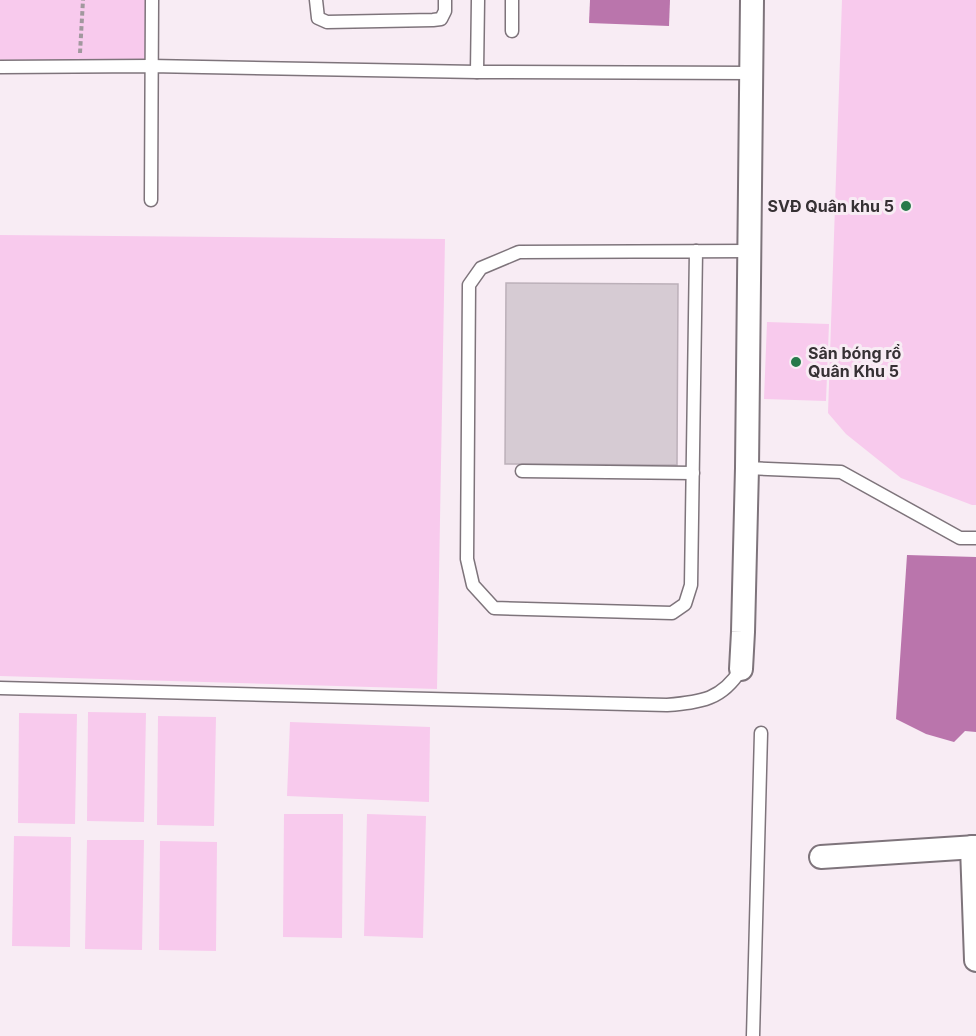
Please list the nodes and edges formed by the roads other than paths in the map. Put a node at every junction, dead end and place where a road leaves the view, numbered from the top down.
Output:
1 (152, 0) edge
2 (316, 0) edge
3 (445, 0) edge
4 (478, 0) edge
5 (513, 0) edge
6 (752, 0) edge
7 (512, 31) dead end
8 (150, 66) junction
9 (0, 67) edge
10 (477, 72) junction
11 (752, 73) junction
12 (151, 200) dead end
13 (749, 250) junction
14 (696, 251) junction
15 (747, 468) junction
16 (522, 471) dead end
17 (693, 473) junction
18 (976, 538) edge
19 (741, 669) joint
20 (0, 688) edge
21 (761, 732) dead end
22 (974, 847) edge
23 (821, 857) dead end
24 (976, 960) edge
25 (753, 1036) edge

1 - 8 lane
2 - 3 lane
4 - 10 lane
5 - 7 lane
6 - 11 street
8 - 9 lane
8 - 10 lane
8 - 12 lane
10 - 11 lane
11 - 13 street
13 - 14 lane
13 - 15 street
14 - 17 lane
14 - 17 lane
15 - 18 lane
15 - 19 street
16 - 17 lane
19 - 20 lane
21 - 25 lane
22 - 23 street
22 - 24 street

